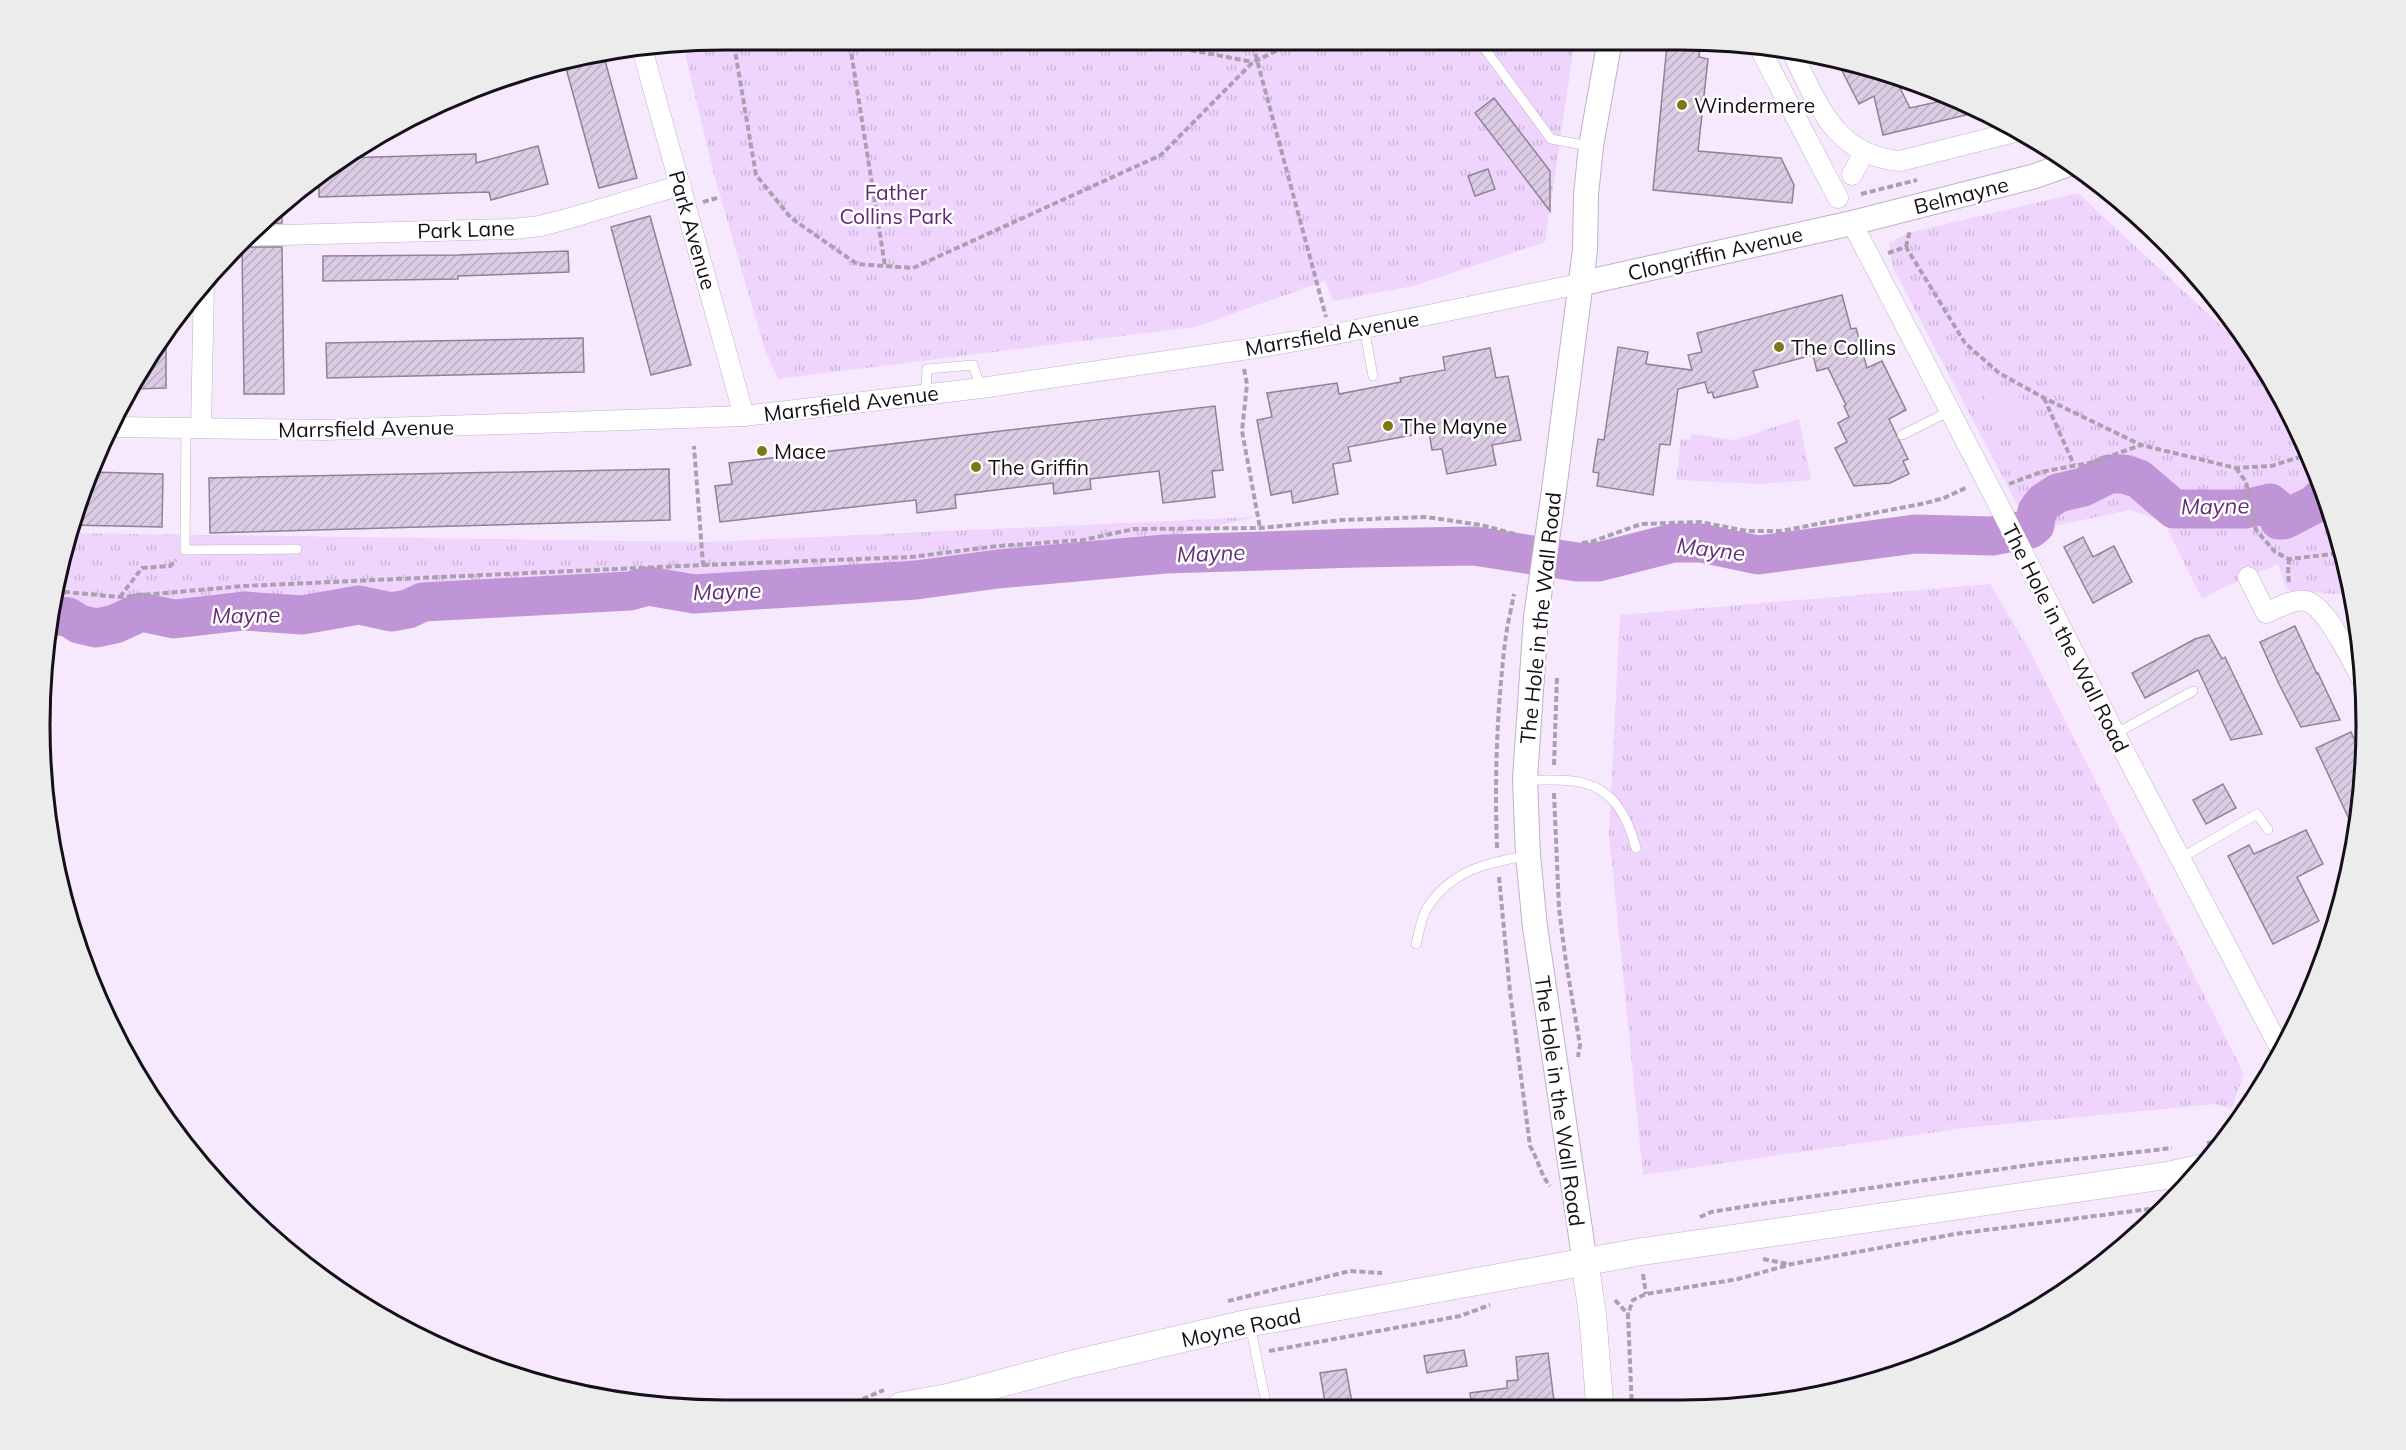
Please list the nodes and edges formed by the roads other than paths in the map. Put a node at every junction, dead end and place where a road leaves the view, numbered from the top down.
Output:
1 (1486, 50) edge
2 (1608, 50) edge
3 (644, 54) edge
4 (1763, 54) edge
5 (1796, 59) edge
6 (2007, 134) edge
7 (1592, 146) junction
8 (1864, 152) junction
9 (2061, 167) edge
10 (1852, 175) dead end
11 (681, 185) junction
12 (1838, 198) dead end
13 (1852, 223) junction
14 (260, 236) edge
15 (1579, 284) junction
16 (203, 297) edge
17 (1364, 328) junction
18 (1373, 376) dead end
19 (1950, 411) junction
20 (744, 416) junction
21 (119, 427) edge
22 (193, 428) junction
23 (1902, 435) dead end
24 (297, 549) dead end
25 (2248, 577) dead end
26 (2354, 665) edge
27 (2193, 691) dead end
28 (2115, 734) junction
29 (1525, 780) junction
30 (2268, 830) dead end
31 (1636, 848) dead end
32 (1528, 855) junction
33 (2181, 858) junction
34 (1416, 944) dead end
35 (2277, 1042) edge
36 (2197, 1160) edge
37 (2183, 1175) edge
38 (1585, 1263) junction
39 (1249, 1323) junction
40 (934, 1400) edge
41 (1265, 1400) edge
42 (1599, 1400) edge

1 - 7 lane
2 - 7 street, The Hole in the Wall Road
3 - 11 street, Park Avenue
4 - 12 street
5 - 8 street
6 - 8 street
7 - 15 street, The Hole in the Wall Road
8 - 10 street
9 - 13 street, Belmayne
11 - 14 street, Park Lane
11 - 20 street, Park Avenue
13 - 15 street, Clongriffin Avenue
13 - 19 street, The Hole in the Wall Road
15 - 17 street, Marrsfield Avenue
15 - 29 street, The Hole in the Wall Road, bridge
16 - 22 street
17 - 18 lane
17 - 20 street, Marrsfield Avenue
19 - 23 lane
19 - 28 street, The Hole in the Wall Road
20 - 22 street, Marrsfield Avenue
21 - 22 street, Marrsfield Avenue
22 - 24 lane
25 - 26 street
27 - 28 lane
28 - 33 street, The Hole in the Wall Road
29 - 31 lane
29 - 32 street, The Hole in the Wall Road
30 - 33 lane
32 - 34 lane
32 - 38 street, The Hole in the Wall Road
33 - 35 street, The Hole in the Wall Road
36 - 37 main road, Moyne Road
37 - 38 main road, Moyne Road
38 - 39 main road, Moyne Road
38 - 42 main road
39 - 40 main road, Moyne Road
39 - 41 lane

